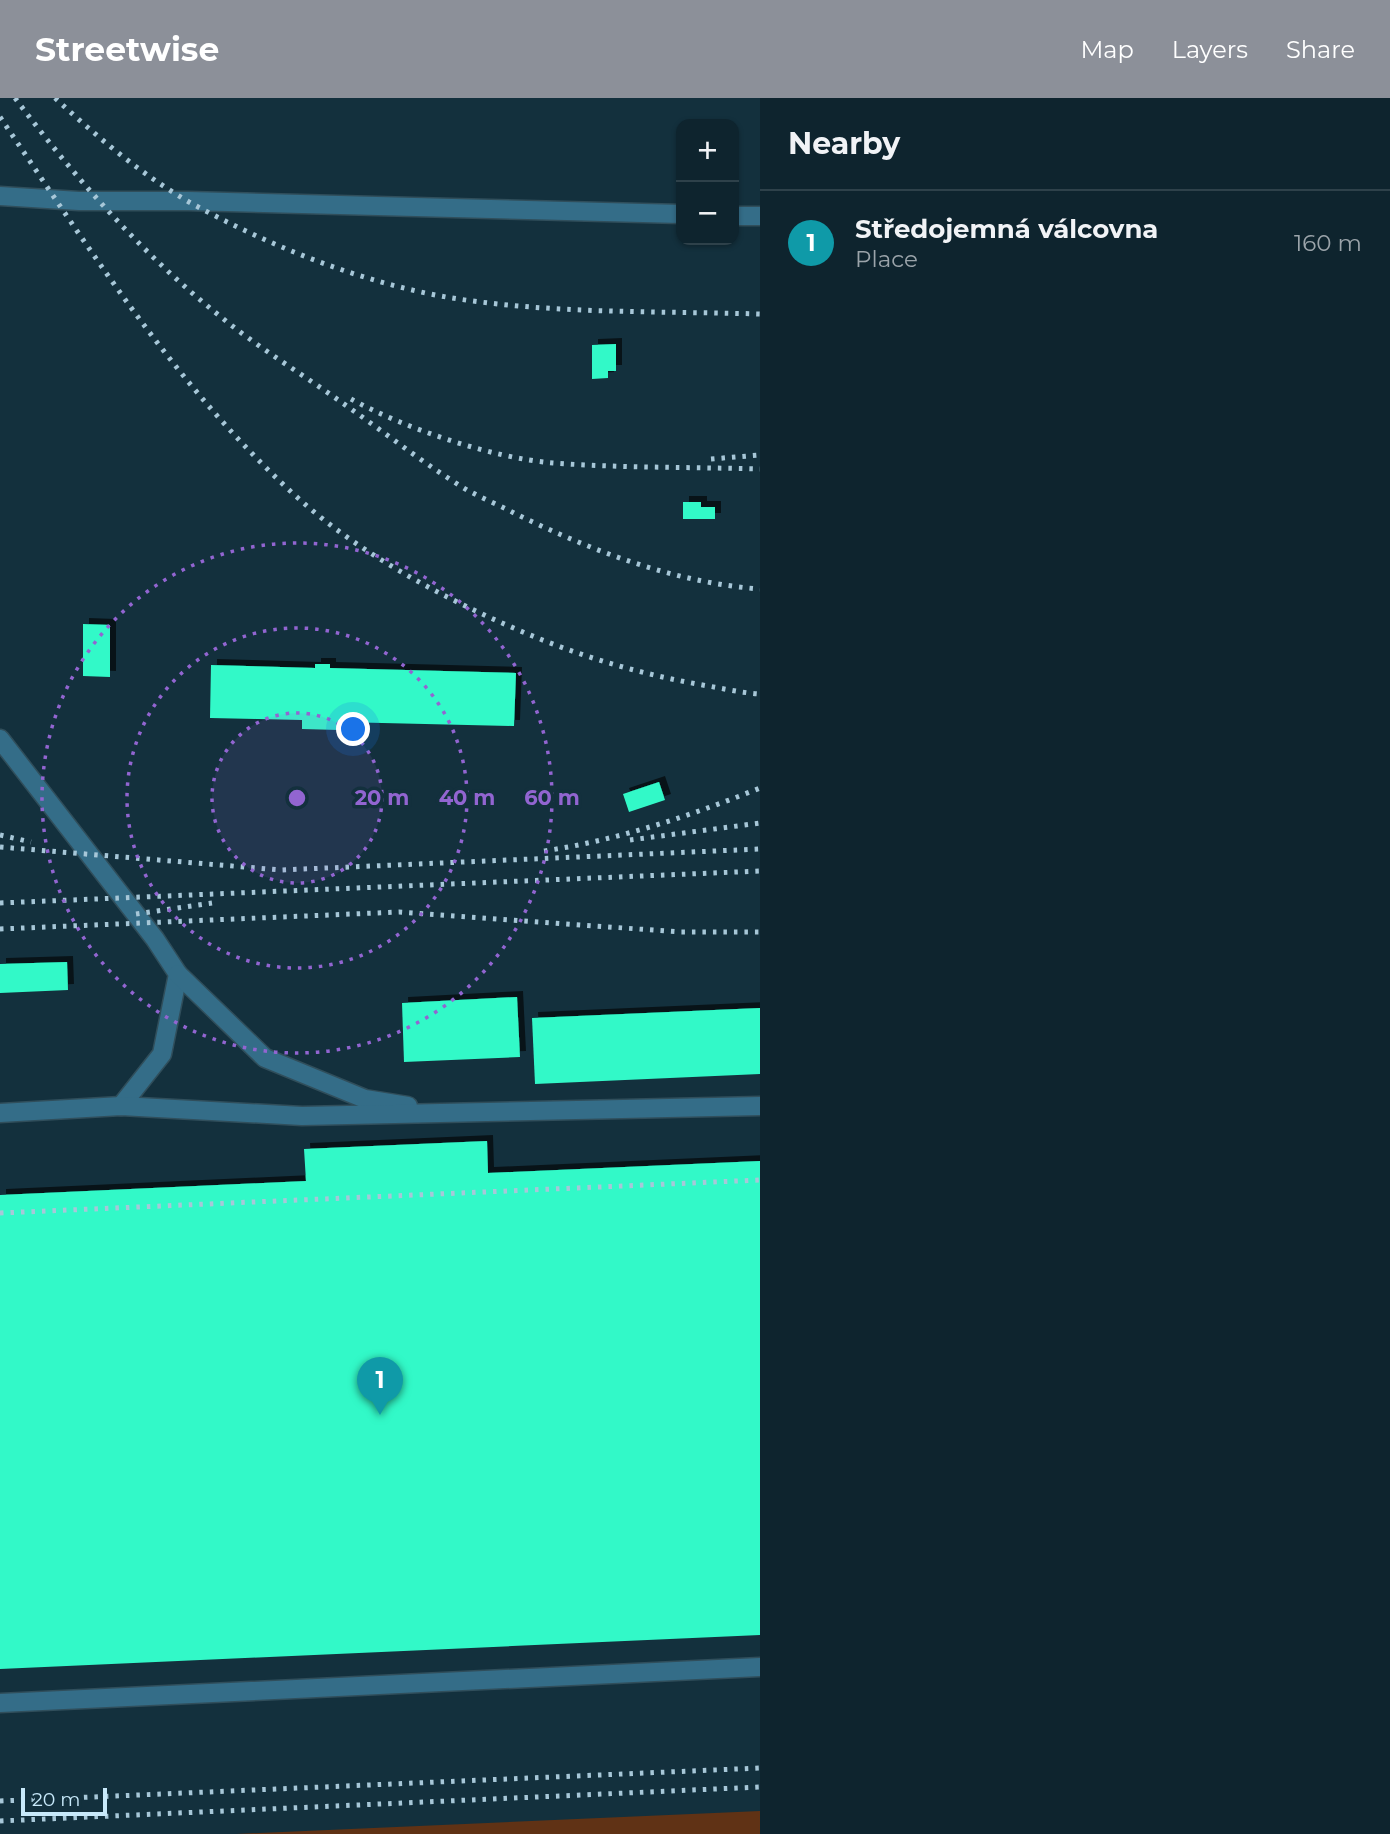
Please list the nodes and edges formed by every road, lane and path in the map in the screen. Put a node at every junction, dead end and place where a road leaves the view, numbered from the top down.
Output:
1 (0, 196) edge
2 (676, 215) edge
3 (739, 216) edge
4 (760, 216) edge
5 (0, 739) edge
6 (178, 974) junction
7 (121, 1106) junction
8 (760, 1106) edge
9 (0, 1113) edge
10 (464, 1114) junction
11 (760, 1667) edge
12 (0, 1703) edge

1 - 2 lane
3 - 4 lane
5 - 6 lane
6 - 7 lane
6 - 10 lane
7 - 9 lane
7 - 10 lane
8 - 10 lane
11 - 12 lane

